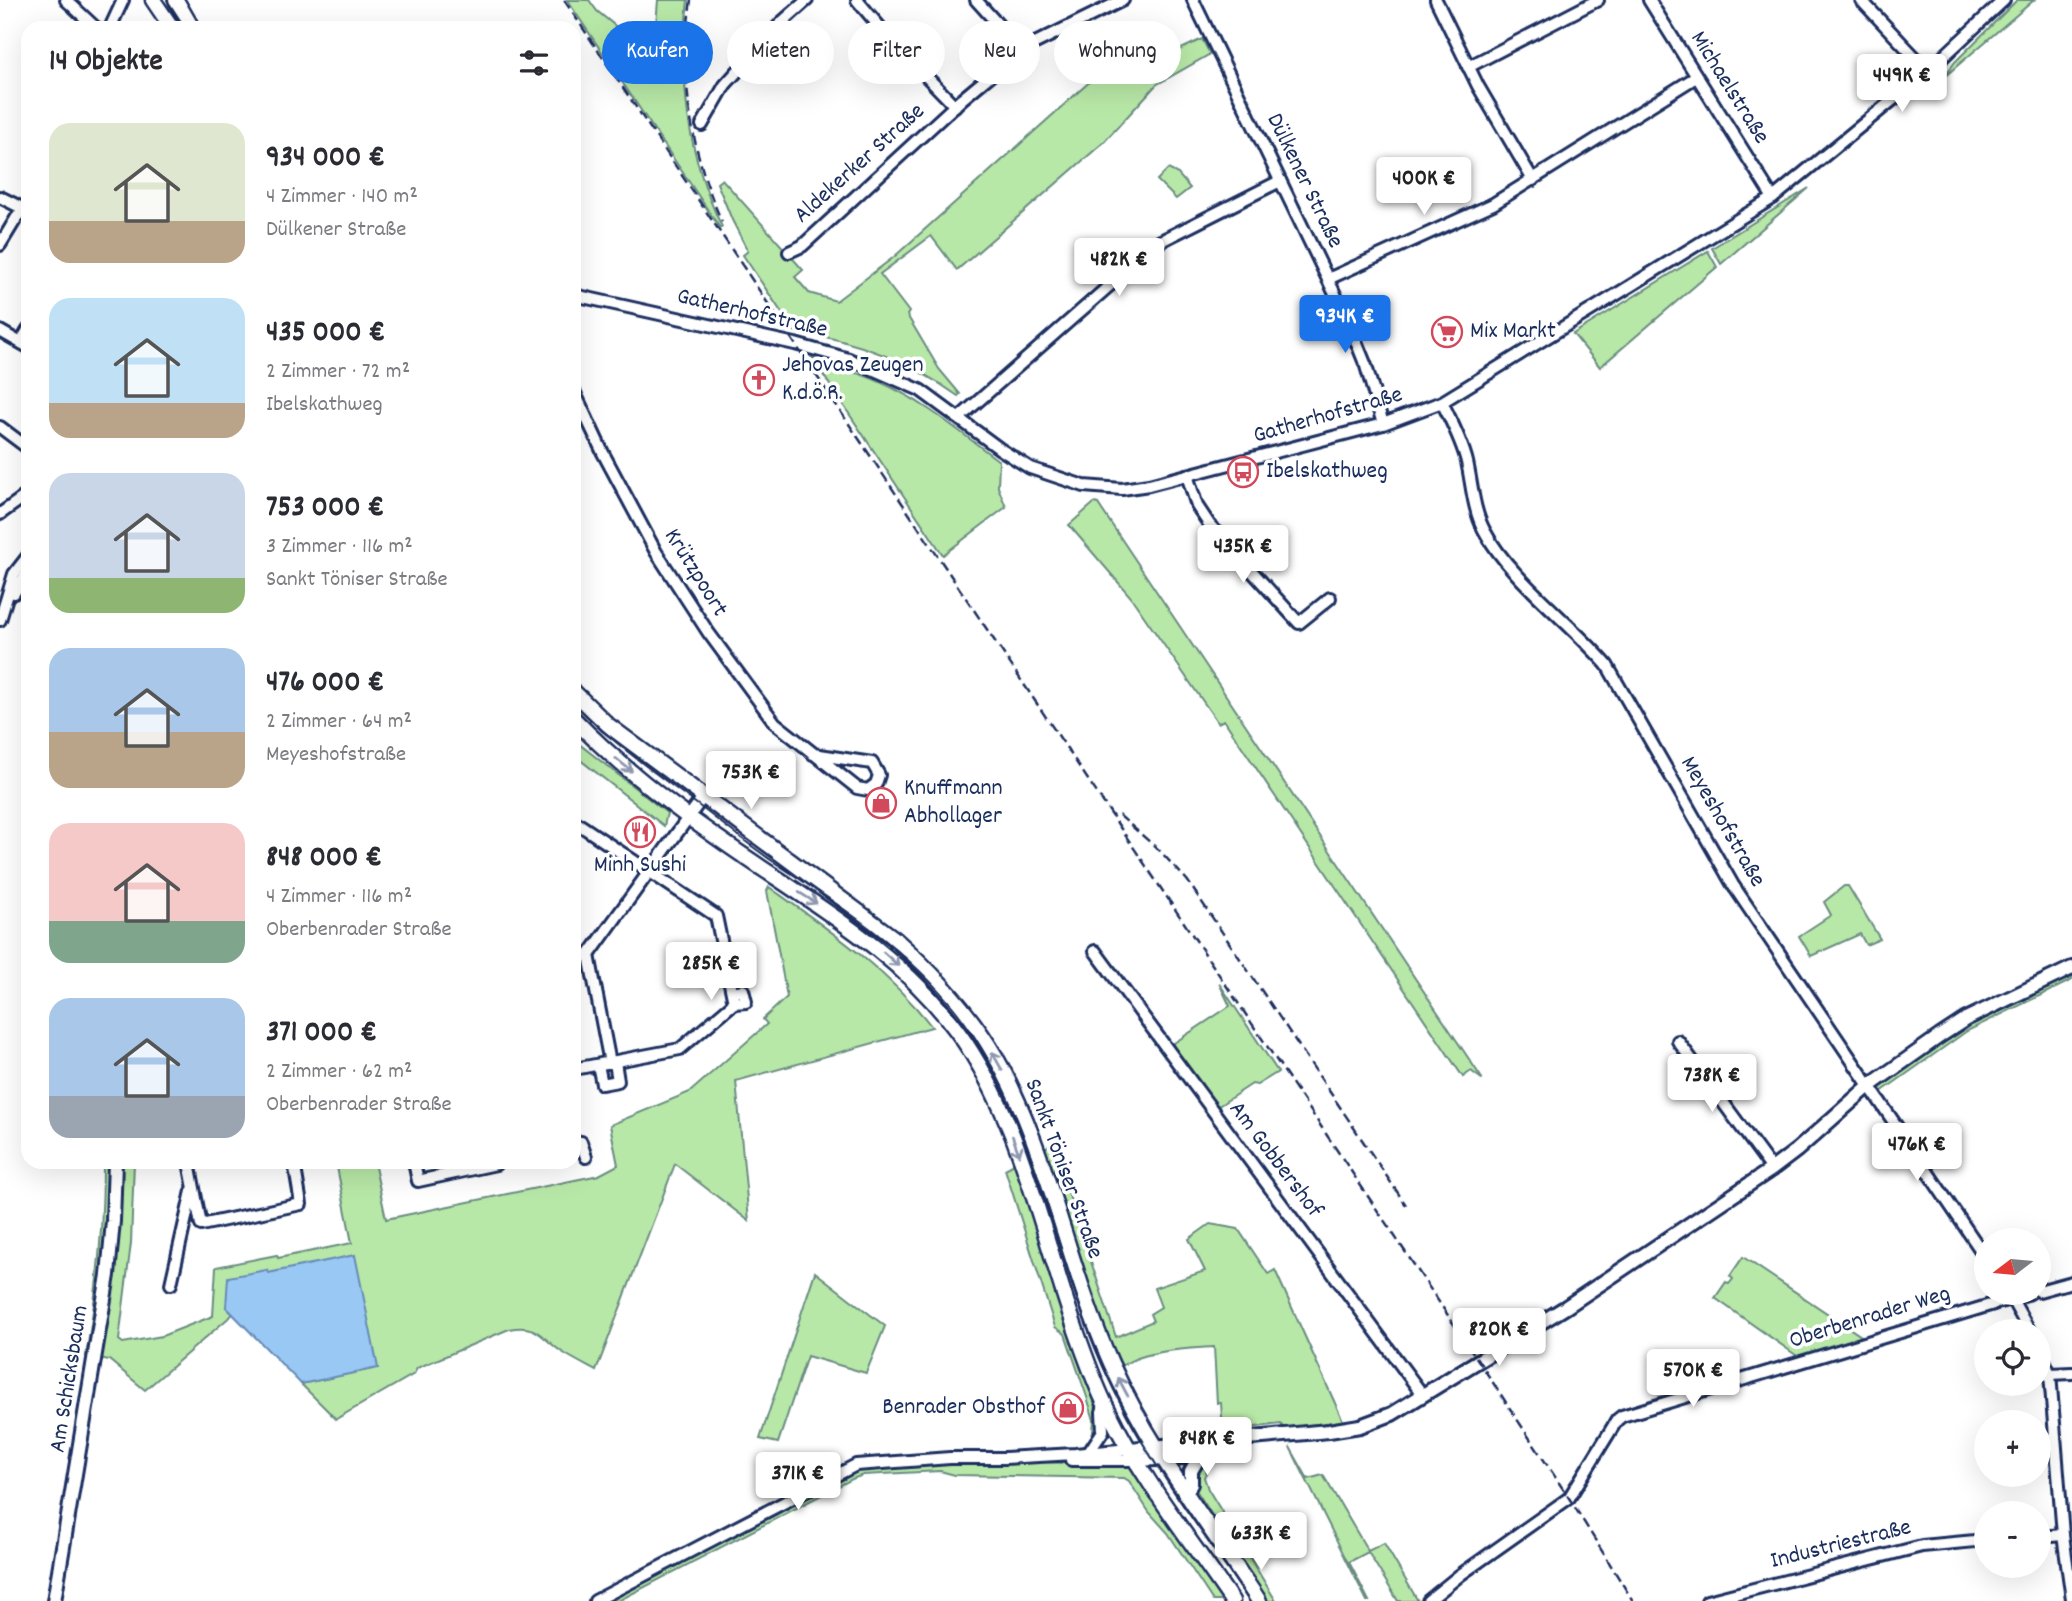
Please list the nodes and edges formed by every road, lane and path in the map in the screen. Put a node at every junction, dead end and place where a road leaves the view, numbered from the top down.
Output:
1 (66, 0) edge
2 (123, 0) edge
3 (153, 0) edge
4 (176, 0) edge
5 (807, 0) edge
6 (857, 0) edge
7 (976, 0) edge
8 (1123, 0) edge
9 (1193, 0) edge
10 (1436, 0) edge
11 (1598, 0) edge
12 (1649, 0) edge
13 (1861, 0) edge
14 (2004, 0) edge
15 (88, 21) edge
16 (113, 21) edge
17 (167, 21) edge
18 (188, 21) edge
19 (995, 21) edge
20 (1040, 41) edge
21 (1468, 67) junction
22 (1928, 71) junction
23 (1696, 77) junction
24 (981, 84) edge
25 (955, 106) junction
26 (702, 125) dead end
27 (1533, 180) junction
28 (1280, 181) junction
29 (0, 197) edge
30 (1773, 198) junction
31 (21, 206) edge
32 (21, 215) edge
33 (0, 245) edge
34 (789, 252) dead end
35 (1328, 279) junction
36 (581, 297) edge
37 (0, 331) edge
38 (21, 343) edge
39 (1442, 402) junction
40 (581, 406) edge
41 (959, 418) junction
42 (1383, 424) junction
43 (0, 427) edge
44 (21, 442) edge
45 (1187, 475) junction
46 (21, 499) edge
47 (0, 513) edge
48 (21, 565) edge
49 (21, 581) edge
50 (1330, 598) dead end
51 (2, 616) edge
52 (581, 699) edge
53 (581, 726) edge
54 (813, 754) junction
55 (703, 797) junction
56 (688, 816) junction
57 (581, 826) edge
58 (651, 871) junction
59 (1095, 951) dead end
60 (589, 955) junction
61 (581, 956) edge
62 (2072, 968) edge
63 (1678, 1041) dead end
64 (608, 1063) junction
65 (581, 1068) edge
66 (1869, 1086) junction
67 (581, 1142) edge
68 (586, 1157) dead end
69 (115, 1169) edge
70 (191, 1169) edge
71 (295, 1169) edge
72 (415, 1169) edge
73 (473, 1169) edge
74 (1772, 1169) junction
75 (194, 1185) junction
76 (201, 1225) junction
77 (183, 1230) junction
78 (1974, 1240) edge
79 (2072, 1282) edge
80 (171, 1284) dead end
81 (2051, 1288) edge
82 (1989, 1306) edge
83 (2072, 1373) edge
84 (2051, 1374) edge
85 (2051, 1386) edge
86 (1422, 1394) junction
87 (1105, 1402) junction
88 (1254, 1439) junction
89 (1089, 1452) junction
90 (1202, 1452) junction
91 (1159, 1453) junction
92 (1133, 1454) junction
93 (1005, 1458) junction
94 (1185, 1492) junction
95 (2063, 1535) junction
96 (2051, 1536) edge
97 (1974, 1541) edge
98 (2072, 1599) edge
99 (600, 1600) edge
100 (54, 1601) edge
101 (1232, 1601) edge
102 (1259, 1601) edge
103 (1428, 1601) edge
104 (1707, 1601) edge

1 - 15 street
2 - 16 street
3 - 17 main road
4 - 18 main road
5 - 26 street
6 - 25 street
7 - 19 street
8 - 20 street, Aldekerker Straße
9 - 28 street, Dülkener Straße
10 - 21 street
11 - 21 street
12 - 23 street, Michaelstraße
13 - 22 street
14 - 22 street, Gatherhofstraße
21 - 27 street
22 - 30 street, Gatherhofstraße
23 - 27 street
23 - 30 street, Michaelstraße
24 - 25 street, Aldekerker Straße
25 - 34 street, Aldekerker Straße
27 - 35 street
28 - 35 street, Dülkener Straße
28 - 41 street
29 - 31 street
30 - 39 street, Gatherhofstraße
32 - 33 street
35 - 42 street, Dülkener Straße
36 - 41 street, Gatherhofstraße
37 - 38 street
39 - 42 street, Gatherhofstraße
39 - 66 street, Meyeshofstraße
40 - 54 street, Krützpoort
41 - 45 street, Gatherhofstraße
42 - 45 street, Gatherhofstraße
43 - 44 street
45 - 50 street
46 - 47 street
48 - 51 street
49 - 51 street
52 - 55 main road, Sankt Töniser Straße
53 -> 56 main road, Sankt Töniser Straße
54 - 54 street, Krützpoort
55 - 56 street
91 -> 55 main road, Sankt Töniser Straße
56 - 58 street
56 -> 87 main road, Sankt Töniser Straße
57 - 58 street
58 - 60 street
58 - 64 street
59 - 86 street, Am Gobbershof
60 - 61 street
60 - 64 street
62 - 66 street
63 - 74 street
64 - 65 street
66 - 74 street
66 - 78 street, Meyeshofstraße
67 - 68 street
69 - 100 street, Am Schicksbaum
70 - 75 street
71 - 76 street
72 - 73 street
74 - 86 street
75 - 76 street
75 - 77 street
76 - 77 street
77 - 80 street
79 - 81 street
82 - 103 street, Oberbenrader Weg
83 - 84 street
85 - 95 street
86 - 88 street
87 - 89 street
87 - 92 main road, Sankt Töniser Straße
88 - 90 street
88 - 91 street
89 - 92 street
89 - 93 street
90 - 91 street
90 - 94 street
91 - 92 street
91 - 94 main road, Sankt Töniser Straße
92 - 93 street
92 - 101 main road, Sankt Töniser Straße
93 - 99 street
94 - 102 main road, Sankt Töniser Straße
95 - 96 street
95 - 98 street
97 - 104 street, Industriestraße

